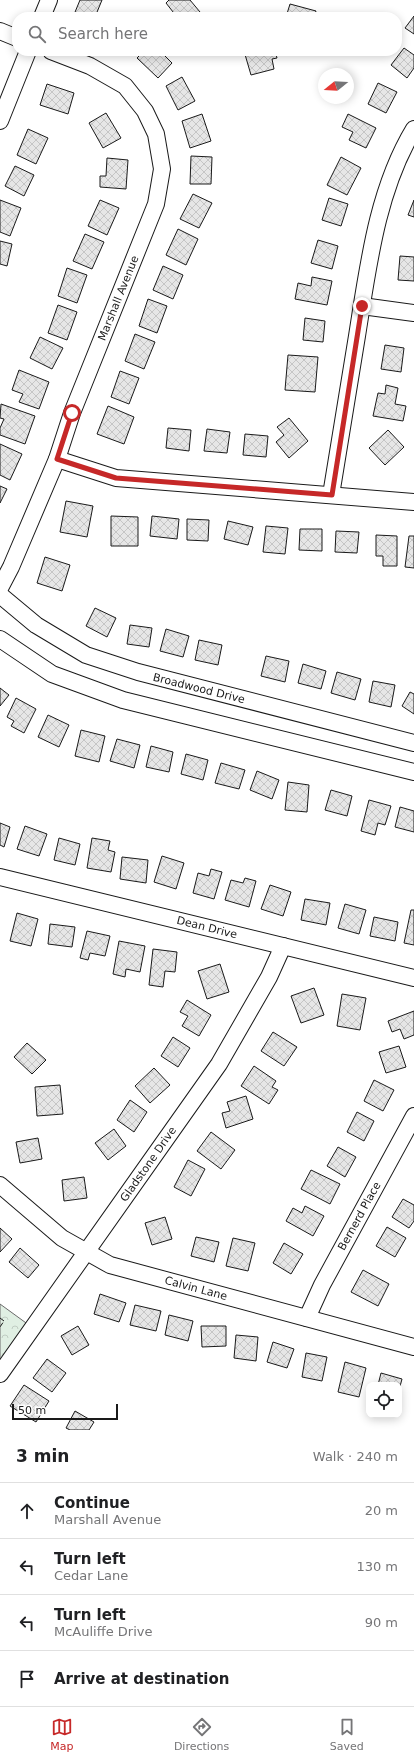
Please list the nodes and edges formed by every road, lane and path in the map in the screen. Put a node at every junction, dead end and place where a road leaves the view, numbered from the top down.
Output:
1 (49, 0) edge
2 (44, 12) edge
3 (0, 31) edge
4 (12, 36) edge
5 (26, 56) edge
6 (64, 56) edge
7 (0, 121) edge
8 (414, 129) edge
9 (362, 306) junction
10 (414, 313) edge
11 (57, 459) junction
12 (332, 495) junction
13 (414, 502) edge
14 (0, 588) edge
15 (0, 595) edge
16 (0, 639) edge
17 (414, 743) edge
18 (414, 772) edge
19 (0, 877) edge
20 (282, 946) junction
21 (414, 978) edge
22 (414, 1116) edge
23 (0, 1185) edge
24 (87, 1252) junction
25 (307, 1318) junction
26 (414, 1347) edge
27 (0, 1374) edge

1 - 2 street
3 - 4 street
5 - 7 street
6 - 11 street, Marshall Avenue
8 - 9 street
9 - 10 street
9 - 12 street
11 - 12 street
11 - 14 street, Marshall Avenue
12 - 13 street
15 - 17 street, Broadwood Drive
16 - 18 street
19 - 20 street, Dean Drive
20 - 21 street, Dean Drive
20 - 24 street, Gladstone Drive
22 - 25 street, Bernerd Place
23 - 24 street, Calvin Lane
24 - 25 street, Calvin Lane
24 - 27 street, Gladstone Drive
25 - 26 street, Calvin Lane

